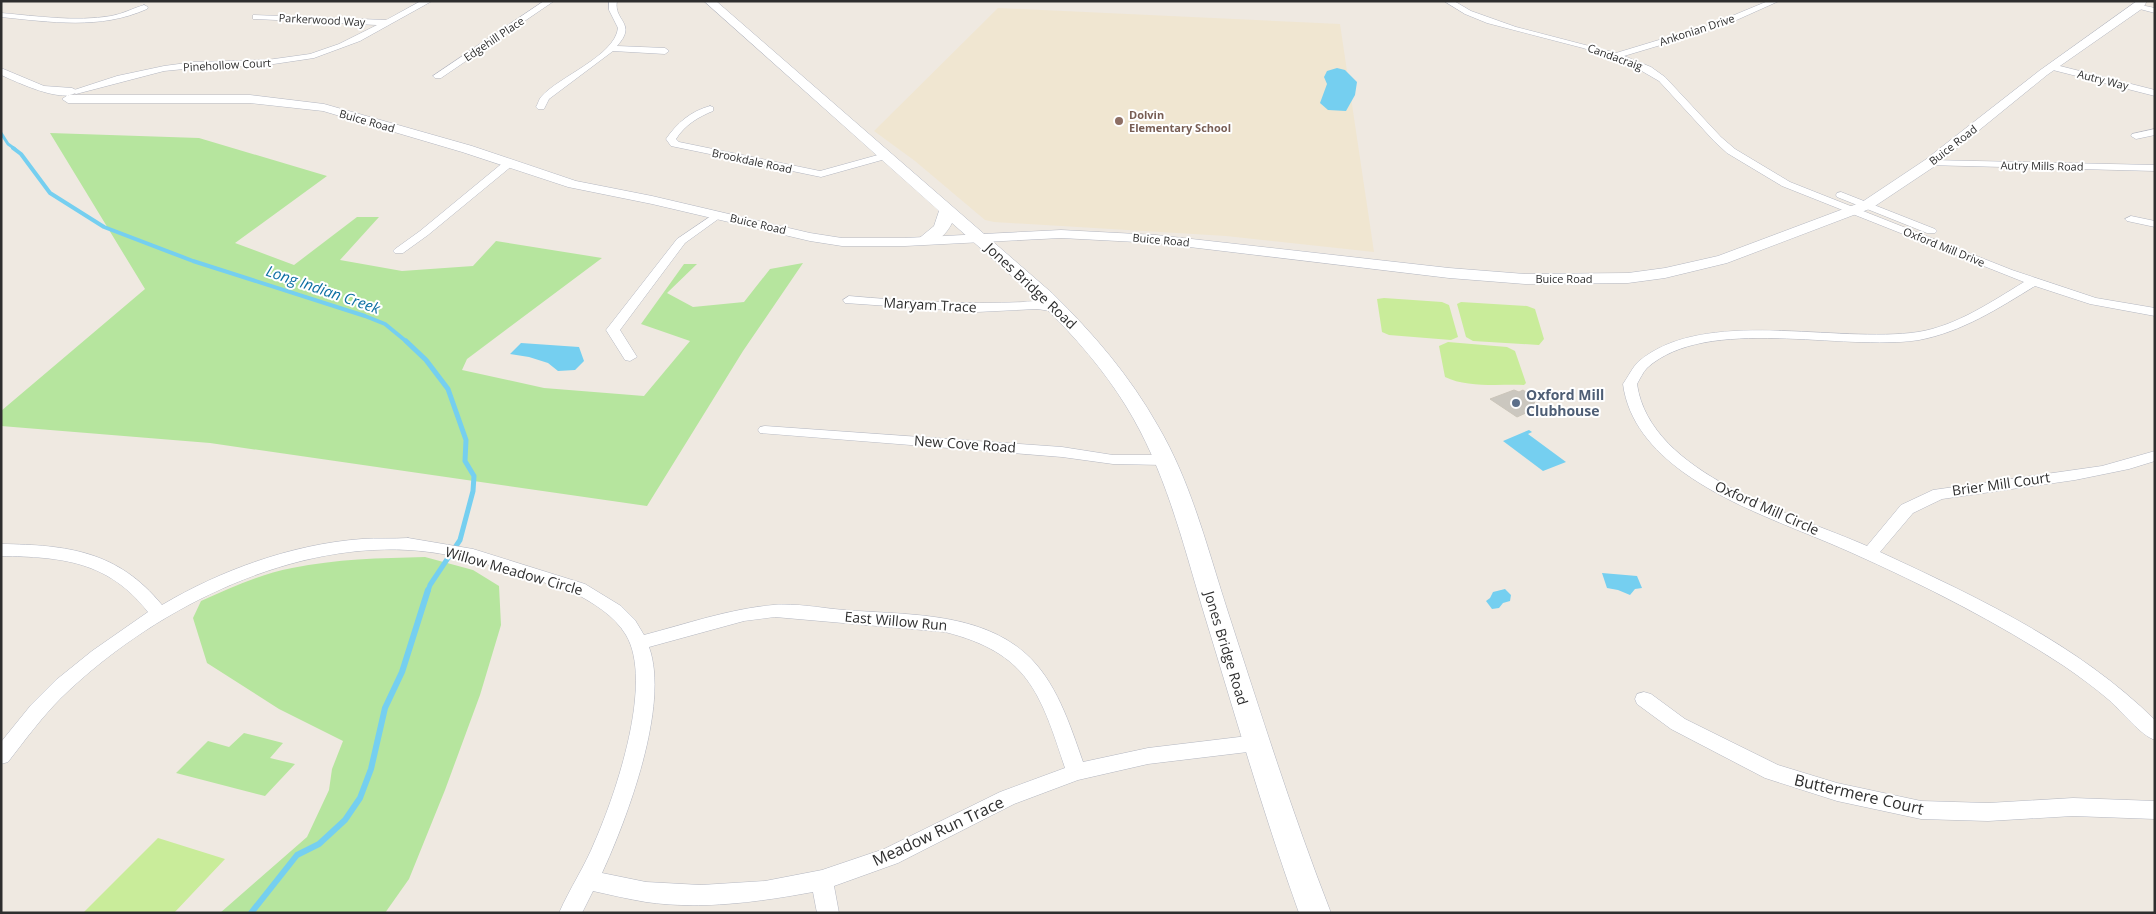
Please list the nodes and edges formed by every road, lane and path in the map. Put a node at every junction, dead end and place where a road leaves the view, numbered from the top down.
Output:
1 (428, 1) edge
2 (550, 1) edge
3 (613, 1) edge
4 (709, 1) edge
5 (1448, 1) edge
6 (1775, 1) edge
7 (2140, 4) edge
8 (144, 7) dead end
9 (2155, 11) edge
10 (1, 15) edge
11 (256, 17) dead end
12 (387, 23) junction
13 (611, 48) junction
14 (665, 52) dead end
15 (1617, 55) junction
16 (2052, 67) junction
17 (1, 71) edge
18 (438, 76) dead end
19 (2155, 93) edge
20 (70, 94) junction
21 (116, 99) junction
22 (541, 107) dead end
23 (710, 109) dead end
24 (2155, 132) edge
25 (2136, 136) dead end
26 (885, 156) junction
27 (509, 163) junction
28 (1930, 163) junction
29 (2155, 168) edge
30 (1778, 176) junction
31 (1867, 205) junction
32 (947, 210) junction
33 (1853, 210) junction
34 (717, 215) junction
35 (2131, 219) dead end
36 (2155, 224) edge
37 (978, 237) junction
38 (925, 240) junction
39 (398, 250) dead end
40 (2035, 281) junction
41 (1030, 283) junction
42 (849, 300) dead end
43 (1012, 305) junction
44 (1058, 308) junction
45 (2155, 312) edge
46 (630, 357) dead end
47 (765, 430) dead end
48 (2155, 456) edge
49 (1164, 460) junction
50 (1, 550) edge
51 (1870, 554) junction
52 (156, 616) junction
53 (639, 643) junction
54 (1644, 699) dead end
55 (2155, 732) edge
56 (1256, 743) junction
57 (1, 756) edge
58 (1076, 772) junction
59 (2155, 810) edge
60 (588, 880) junction
61 (822, 880) junction
62 (570, 913) edge
63 (828, 913) edge
64 (1315, 913) edge

1 - 12 street, Pinehollow Court
2 - 18 street, Edgehill Place
3 - 13 street
4 - 26 main road, Jones Bridge Road
5 - 15 street, Candacraig
6 - 15 street, Ankonian Drive
7 - 9 street
7 - 16 street, Buice Road
8 - 10 street
11 - 12 street, Parkerwood Way
12 - 20 street, Pinehollow Court
13 - 14 street
13 - 22 street
15 - 30 street, Candacraig
16 - 19 street, Autry Way
16 - 28 street, Buice Road
17 - 20 street, Buice Road
20 - 21 street, Buice Road
20 - 21 street, Buice Road
21 - 27 street, Buice Road
23 - 26 street, Brookdale Road
24 - 25 street
26 - 32 main road, Jones Bridge Road
27 - 34 street, Buice Road
27 - 39 street
28 - 29 street, Autry Mills Road
28 - 31 street, Buice Road
30 - 31 street, Candacraig
30 - 33 street, Candacraig
31 - 33 street, Buice Road
31 - 40 street, Oxford Mill Drive
32 - 37 main road, Jones Bridge Road
32 - 38 main road
33 - 37 street, Buice Road
33 - 40 street, Oxford Mill Drive
34 - 38 street, Buice Road
34 - 46 street
35 - 36 street
37 - 38 street, Buice Road
37 - 41 main road, Jones Bridge Road
40 - 45 street, Oxford Mill Drive
40 - 51 street, Oxford Mill Circle
41 - 43 street
41 - 44 main road, Jones Bridge Road
42 - 43 street, Maryam Trace
43 - 44 street, Maryam Trace
44 - 49 main road, Jones Bridge Road
47 - 49 street, New Cove Road
48 - 51 street, Brier Mill Court
49 - 56 main road, Jones Bridge Road
50 - 52 street
51 - 55 street, Oxford Mill Circle
52 - 53 street, Willow Meadow Circle
52 - 57 street, Willow Meadow Circle
53 - 58 street, East Willow Run
53 - 60 street, Willow Meadow Circle
54 - 59 street, Buttermere Court
56 - 58 street, Meadow Run Trace
56 - 64 main road, Jones Bridge Road
58 - 61 street, Meadow Run Trace
60 - 61 street, Meadow Run Trace
60 - 62 street, Willow Meadow Circle
61 - 63 street

